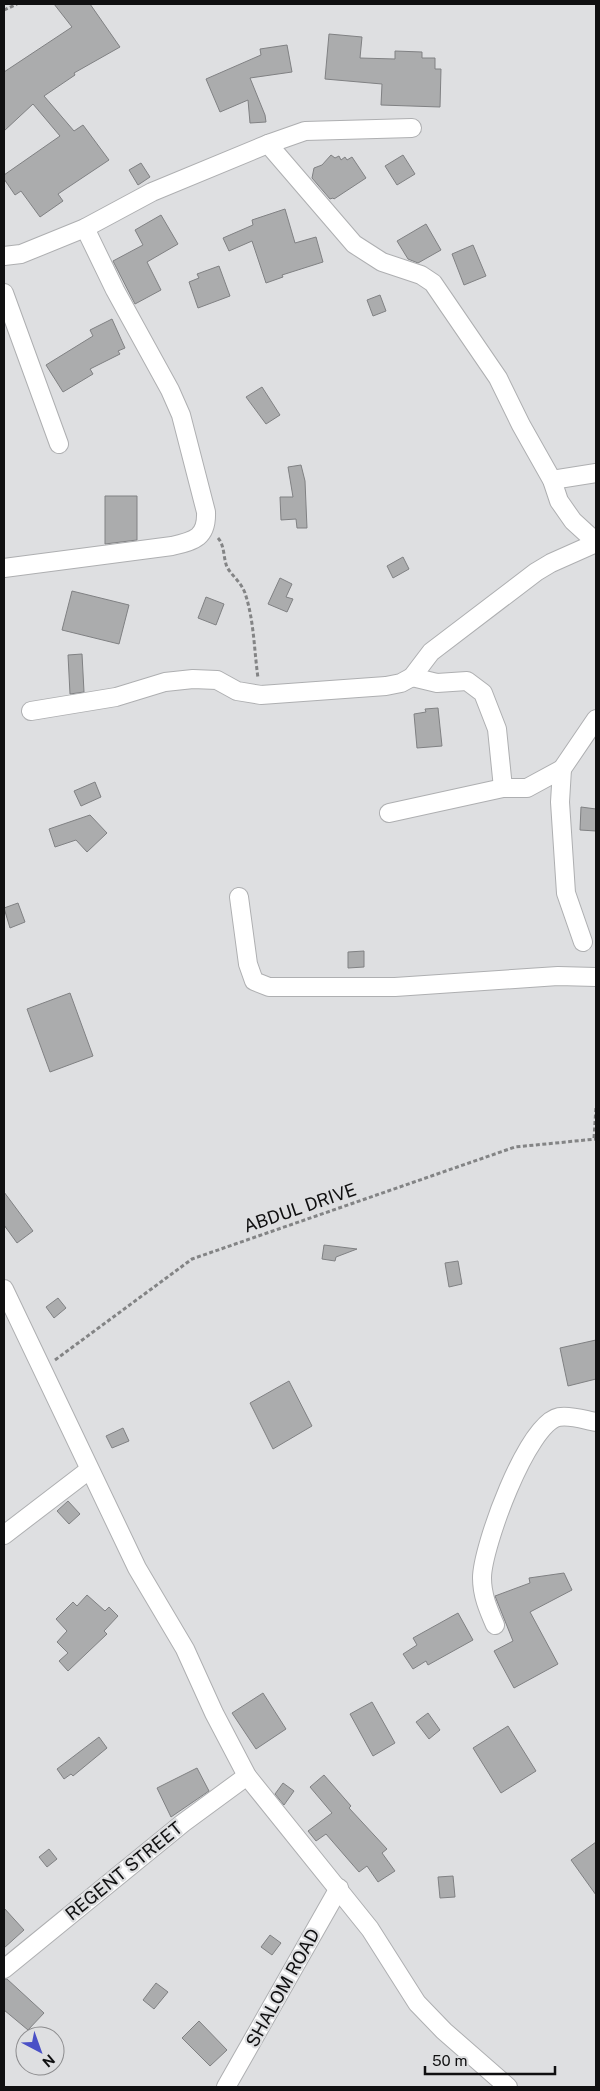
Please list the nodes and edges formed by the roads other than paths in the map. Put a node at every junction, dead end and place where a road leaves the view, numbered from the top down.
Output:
1 (412, 128) dead end
2 (268, 144) junction
3 (85, 228) junction
4 (4, 256) edge
5 (4, 294) edge
6 (59, 444) dead end
7 (596, 474) edge
8 (552, 480) junction
9 (596, 542) edge
10 (4, 568) edge
11 (412, 677) junction
12 (31, 711) dead end
13 (596, 719) edge
14 (562, 769) junction
15 (503, 788) junction
16 (389, 813) dead end
17 (239, 897) dead end
18 (583, 942) dead end
19 (596, 977) edge
20 (4, 1288) edge
21 (596, 1422) edge
22 (89, 1470) junction
23 (4, 1535) edge
24 (495, 1625) dead end
25 (247, 1776) junction
26 (339, 1888) junction
27 (4, 1969) edge
28 (226, 2087) edge
29 (508, 2087) edge

1 - 2 street
2 - 3 street
2 - 8 street
3 - 4 street
3 - 10 street
5 - 6 street
7 - 8 street
8 - 9 street
9 - 11 street
11 - 12 street
11 - 15 street
13 - 14 street
14 - 15 street
14 - 18 street
15 - 16 street
17 - 19 street
20 - 22 street
21 - 24 street
22 - 23 street
22 - 25 street
25 - 26 street
25 - 27 street, REGENT STREET
26 - 28 street, SHALOM ROAD
26 - 29 street

